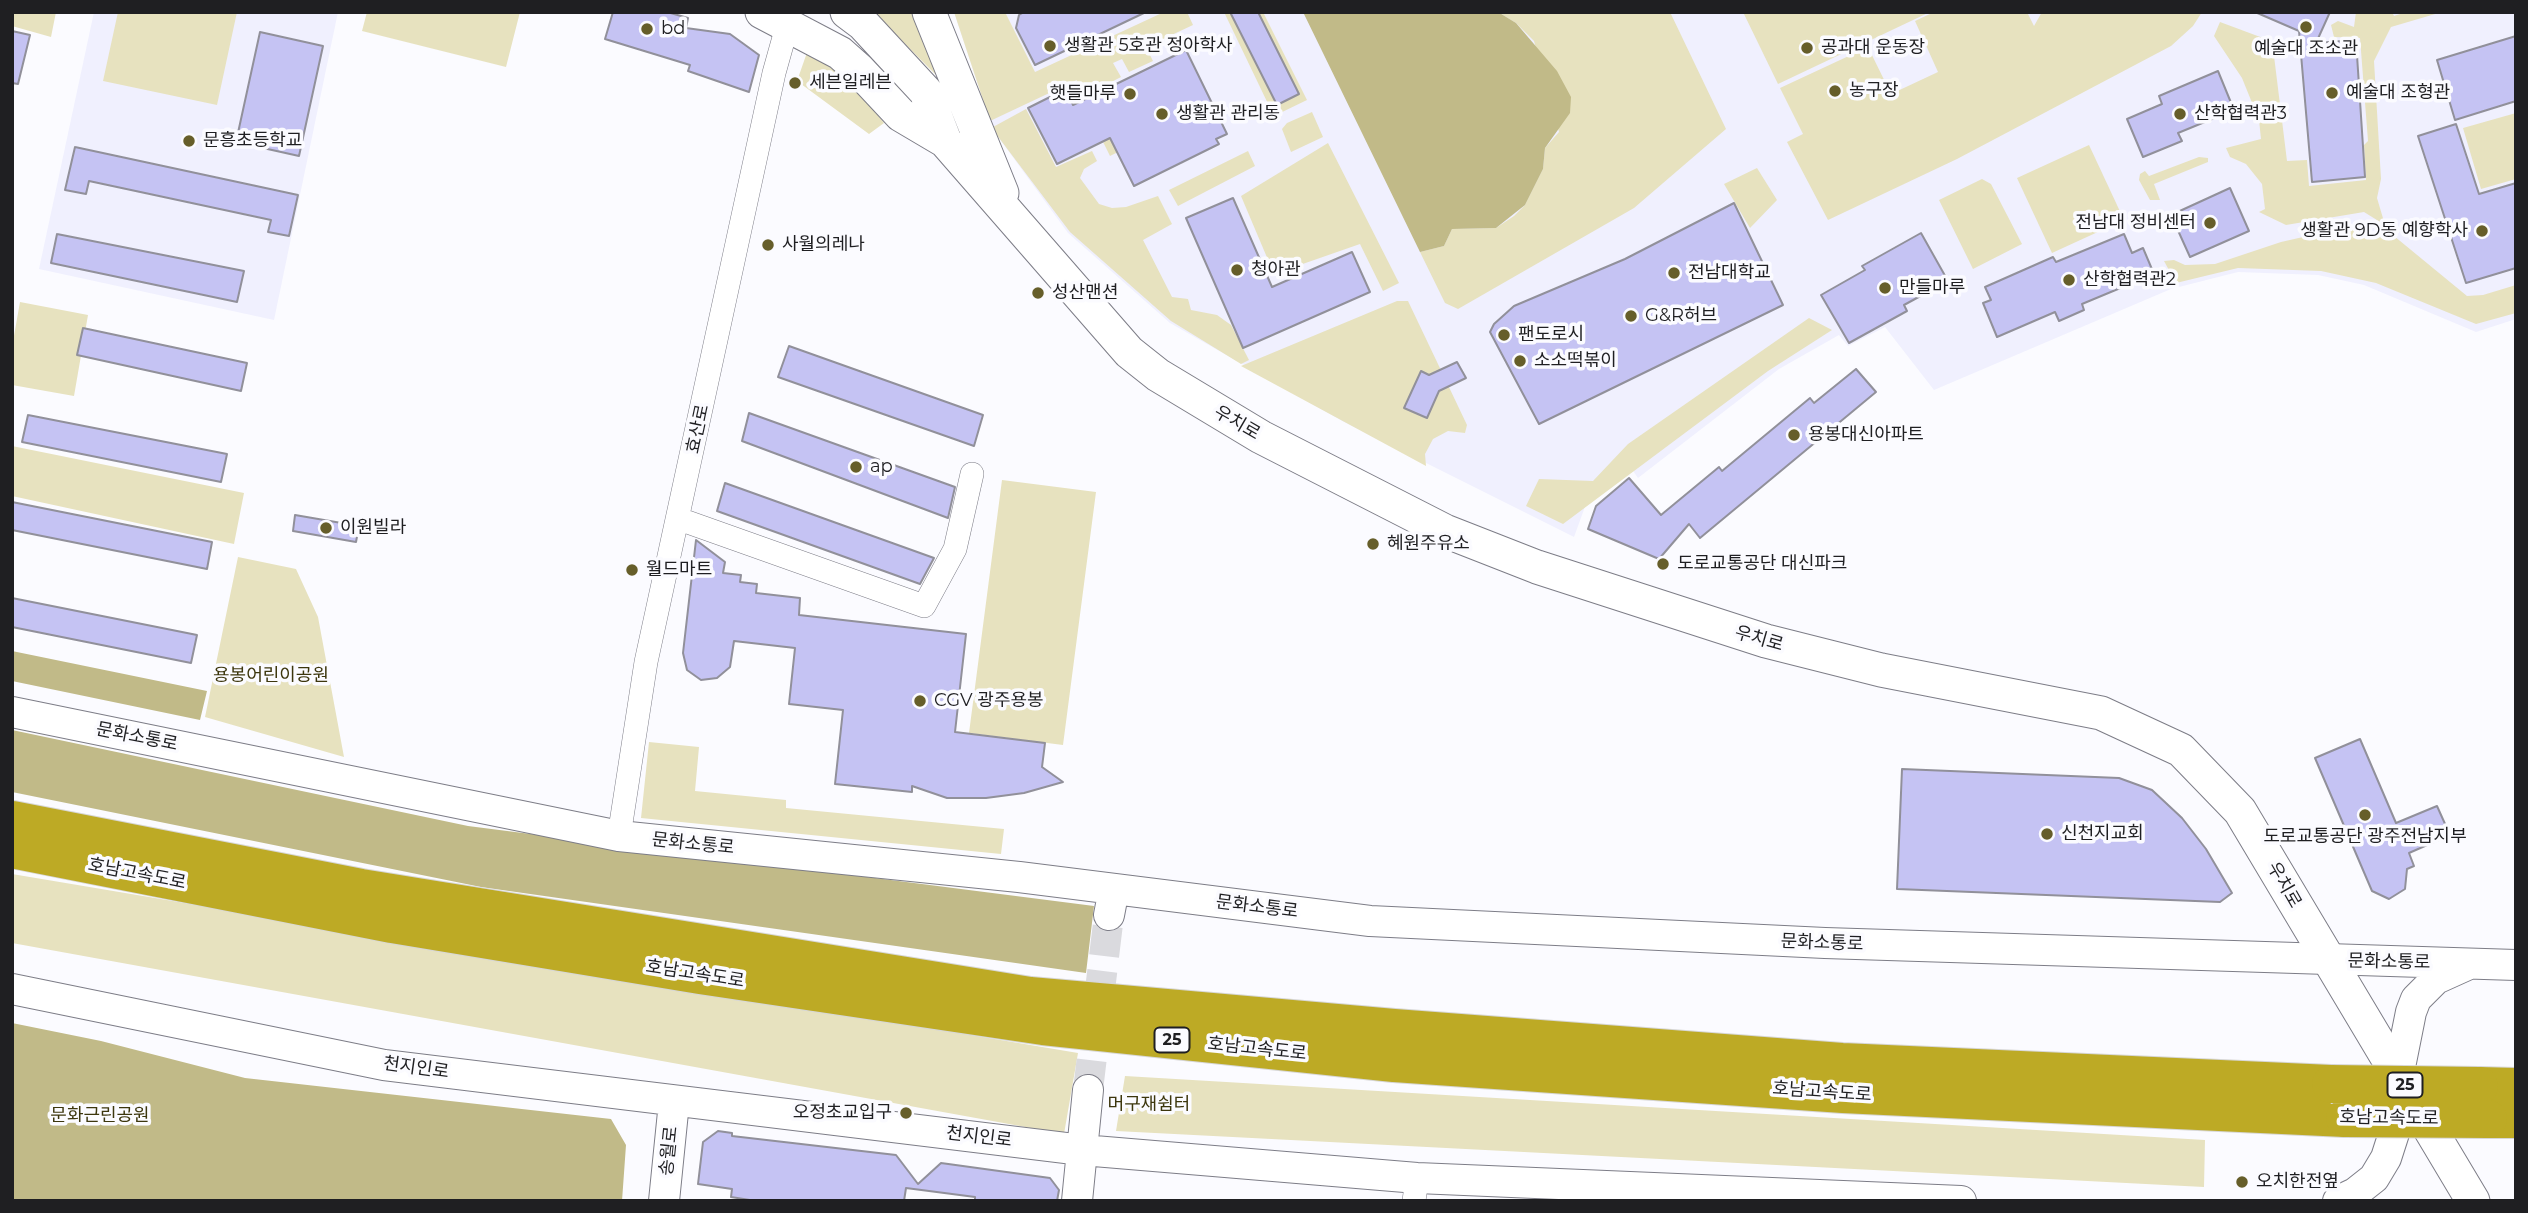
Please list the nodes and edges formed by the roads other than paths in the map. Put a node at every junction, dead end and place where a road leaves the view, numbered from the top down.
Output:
1 (847, 12) edge
2 (929, 12) edge
3 (781, 16) edge
4 (944, 141) junction
5 (1010, 212) junction
6 (972, 474) dead end
7 (679, 519) junction
8 (12, 712) edge
9 (12, 820) edge
10 (619, 836) junction
11 (12, 849) edge
12 (2327, 960) junction
13 (2471, 964) junction
14 (2516, 965) edge
15 (12, 989) edge
16 (2403, 1085) junction
17 (1088, 1090) tunnel mouth
18 (2338, 1101) junction
19 (674, 1102) junction
20 (2500, 1103) edge
21 (1082, 1150) junction
22 (1416, 1189) edge
23 (1776, 1198) edge
24 (664, 1201) edge
25 (1077, 1201) edge
26 (1961, 1201) edge
27 (2337, 1201) edge
28 (2473, 1201) edge

1 - 4 main road, 우치로
2 - 5 main road
3 - 4 main road, 우치로
3 - 7 street, 효산로
4 - 5 main road, 우치로
5 - 12 main road, 우치로
6 - 7 street
7 - 10 street, 효산로
8 - 10 street, 문화소통로
9 - 18 highway, 호남고속도로 / 25
10 - 12 street, 문화소통로
11 - 18 highway, 호남고속도로 / 25
12 - 13 street, 문화소통로
12 - 16 main road, 우치로
13 - 14 street, 문화소통로
13 - 16 street
15 - 19 street, 천지인로
16 - 27 street
16 - 28 main road, 우치로
17 - 21 street
18 - 20 highway, 호남고속도로 / 25, bridge
19 - 21 street, 천지인로
19 - 24 street, 송월로
21 - 22 street, 천지인로
21 - 25 street
22 - 23 street, 천지인로
23 - 26 street, 천지인로

